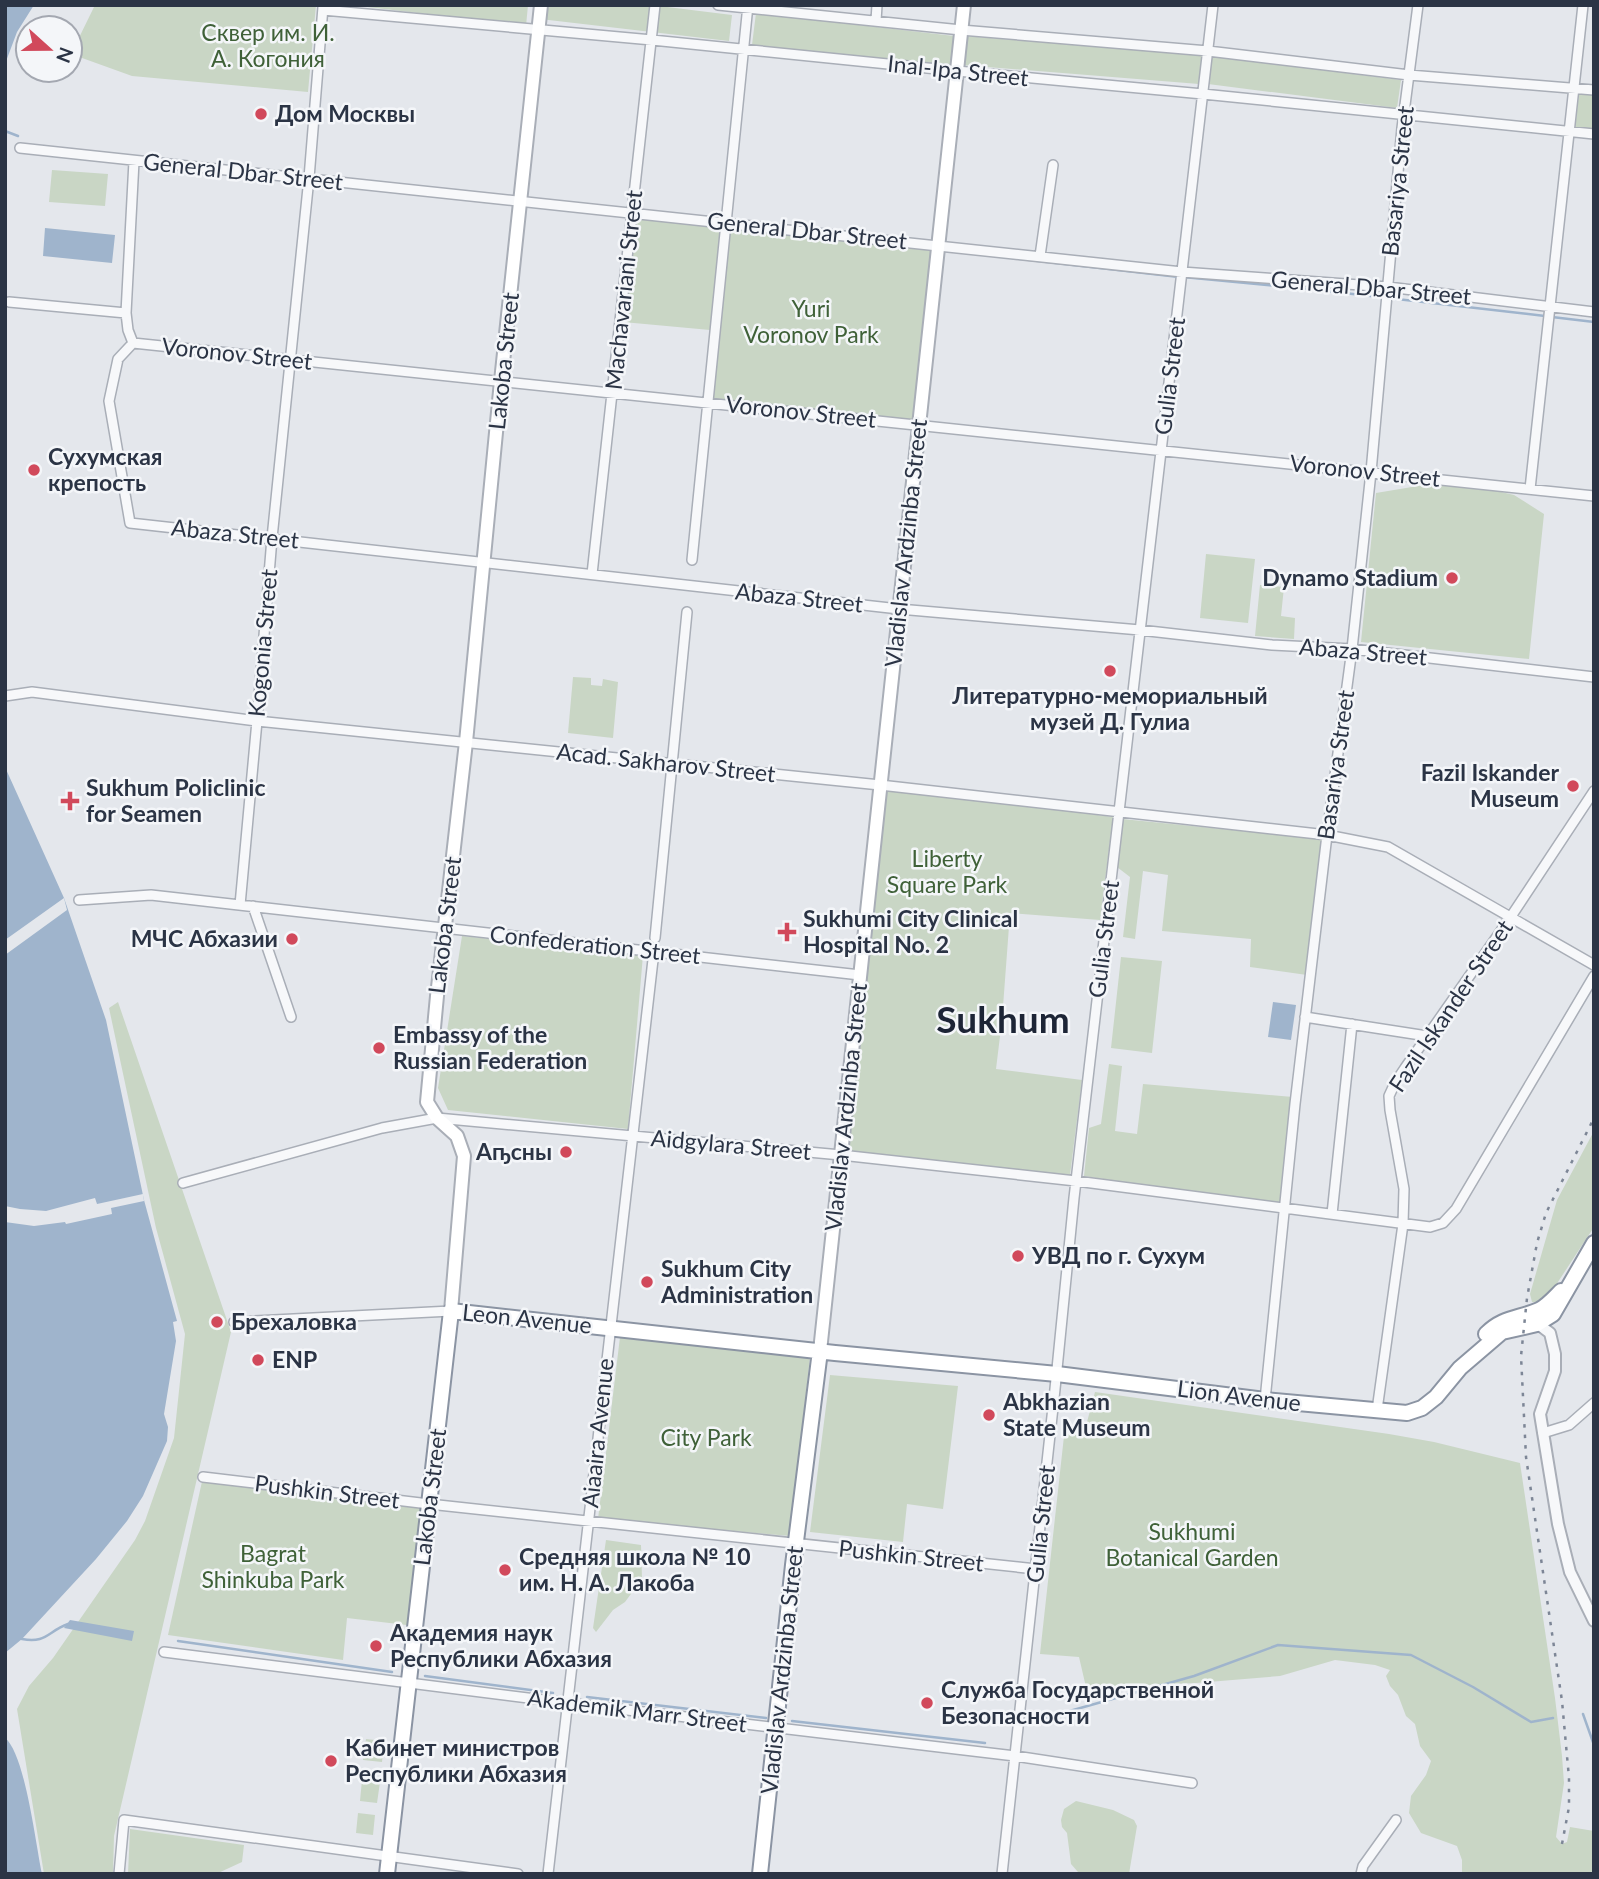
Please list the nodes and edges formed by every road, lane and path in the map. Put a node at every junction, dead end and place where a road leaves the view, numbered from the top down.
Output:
1 (541, 5) edge
2 (655, 5) edge
3 (718, 5) edge
4 (877, 5) edge
5 (964, 5) edge
6 (1213, 5) edge
7 (1418, 5) edge
8 (1583, 5) edge
9 (748, 7) edge
10 (323, 8) edge
11 (876, 21) junction
12 (538, 29) junction
13 (961, 30) junction
14 (652, 40) junction
15 (743, 49) junction
16 (1208, 51) junction
17 (957, 71) junction
18 (1409, 75) junction
19 (1574, 88) junction
20 (1594, 90) edge
21 (1203, 94) junction
22 (1404, 115) junction
23 (1569, 131) junction
24 (1594, 134) edge
25 (20, 148) dead end
26 (134, 161) junction
27 (1053, 165) dead end
28 (309, 178) junction
29 (520, 201) junction
30 (632, 213) junction
31 (726, 223) junction
32 (938, 245) junction
33 (1040, 256) junction
34 (1182, 272) junction
35 (1388, 287) junction
36 (9, 302) dead end
37 (1550, 307) junction
38 (1594, 312) edge
39 (126, 313) junction
40 (133, 343) junction
41 (290, 359) junction
42 (501, 381) junction
43 (613, 393) junction
44 (708, 402) junction
45 (919, 424) junction
46 (1161, 450) junction
47 (1371, 472) junction
48 (1530, 489) junction
49 (1594, 496) edge
50 (272, 538) junction
51 (692, 560) dead end
52 (483, 562) junction
53 (592, 574) junction
54 (899, 609) junction
55 (687, 612) dead end
56 (1140, 631) junction
57 (1352, 649) junction
58 (1594, 677) edge
59 (5, 696) edge
60 (257, 721) junction
61 (466, 742) junction
62 (672, 763) junction
63 (880, 785) junction
64 (1594, 791) edge
65 (1119, 811) junction
66 (1327, 835) junction
67 (79, 900) dead end
68 (240, 905) junction
69 (253, 906) junction
70 (1510, 918) junction
71 (445, 928) junction
72 (655, 938) dead end
73 (654, 951) junction
74 (1594, 965) edge
75 (860, 975) junction
76 (1594, 976) edge
77 (291, 1017) dead end
78 (1305, 1017) junction
79 (1352, 1024) junction
80 (1427, 1036) junction
81 (438, 1118) junction
82 (632, 1136) junction
83 (841, 1155) junction
84 (1076, 1181) junction
85 (183, 1183) dead end
86 (1284, 1208) junction
87 (1332, 1214) junction
88 (1403, 1224) junction
89 (1594, 1243) edge
90 (1579, 1268) junction
91 (451, 1311) junction
92 (1553, 1314) junction
93 (1519, 1315) junction
94 (234, 1322) dead end
95 (1537, 1324) junction
96 (611, 1328) junction
97 (1550, 1333) junction
98 (820, 1351) junction
99 (1471, 1359) junction
100 (1057, 1374) junction
101 (1265, 1400) junction
102 (1594, 1403) edge
103 (1377, 1410) junction
104 (1543, 1433) junction
105 (203, 1477) dead end
106 (429, 1504) junction
107 (589, 1521) junction
108 (796, 1544) junction
109 (1036, 1569) junction
110 (1594, 1621) edge
111 (164, 1652) dead end
112 (408, 1683) junction
113 (568, 1703) junction
114 (775, 1728) junction
115 (1015, 1756) junction
116 (1192, 1783) dead end
117 (1395, 1820) dead end
118 (389, 1856) junction
119 (119, 1874) edge
120 (387, 1874) edge
121 (518, 1874) edge
122 (548, 1874) edge
123 (760, 1874) edge
124 (1002, 1874) edge
125 (1361, 1874) edge

1 - 12 main road, Lakoba Street
2 - 14 street, Machavariani Street
3 - 9 street, Inal-Ipa Street
4 - 11 street
5 - 13 main road, Vladislav Ardzinba Street
6 - 16 street, Gulia Street
7 - 18 street, Basariya Street
8 - 19 street
9 - 11 street, Inal-Ipa Street
9 - 15 street
10 - 12 street, Inal-Ipa Street
10 - 28 street, Kogonia Street
11 - 13 street, Inal-Ipa Street
12 - 14 street, Inal-Ipa Street
12 - 29 main road, Lakoba Street
13 - 16 street, Inal-Ipa Street
13 - 17 main road, Vladislav Ardzinba Street
14 - 15 street, Inal-Ipa Street
14 - 30 street, Machavariani Street
15 - 17 street, Inal-Ipa Street
15 - 31 street
16 - 18 street, Inal-Ipa Street
16 - 21 street, Gulia Street
17 - 21 street, Inal-Ipa Street
17 - 32 main road, Vladislav Ardzinba Street
18 - 19 street, Inal-Ipa Street
18 - 22 street, Basariya Street
19 - 20 street, Inal-Ipa Street
19 - 23 street
21 - 22 street, Inal-Ipa Street
21 - 34 street, Gulia Street
22 - 23 street, Inal-Ipa Street
22 - 35 street, Basariya Street
23 - 24 street, Inal-Ipa Street
23 - 37 street
25 - 26 street, General Dbar Street
26 - 28 street, General Dbar Street
26 - 39 street
27 - 33 street
28 - 29 street, General Dbar Street
28 - 41 street, Kogonia Street
29 - 30 street, General Dbar Street
29 - 42 main road, Lakoba Street
30 - 31 street, General Dbar Street
30 - 43 street, Machavariani Street
31 - 32 street, General Dbar Street
31 - 44 street
32 - 33 street, General Dbar Street
32 - 45 main road, Vladislav Ardzinba Street
33 - 34 street, General Dbar Street
34 - 35 street, General Dbar Street
34 - 46 street, Gulia Street
35 - 37 street, General Dbar Street
35 - 47 street, Basariya Street
36 - 39 street
37 - 38 street, General Dbar Street
37 - 48 street
39 - 40 street
40 - 41 street, Voronov Street
40 - 50 street, Abaza Street
41 - 42 street, Voronov Street
41 - 50 street, Kogonia Street
42 - 43 street, Voronov Street
42 - 52 main road, Lakoba Street
43 - 44 street, Voronov Street
43 - 53 street, Machavariani Street
44 - 45 street, Voronov Street
44 - 51 street
45 - 46 street, Voronov Street
45 - 54 main road, Vladislav Ardzinba Street
46 - 47 street, Voronov Street
46 - 56 street, Gulia Street
47 - 48 street, Voronov Street
47 - 57 street, Basariya Street
48 - 49 street, Voronov Street
50 - 52 street, Abaza Street
50 - 60 street, Kogonia Street
52 - 53 street, Abaza Street
52 - 61 main road, Lakoba Street
53 - 54 street, Abaza Street
54 - 56 street, Abaza Street
54 - 63 main road, Vladislav Ardzinba Street
55 - 62 street
56 - 57 street, Abaza Street
56 - 65 street, Gulia Street
57 - 58 street, Abaza Street
57 - 66 street, Basariya Street
59 - 60 street, Acad. Sakharov Street
60 - 61 street, Acad. Sakharov Street
60 - 68 street, Kogonia Street
61 - 62 street, Acad. Sakharov Street
61 - 71 main road, Lakoba Street
62 - 63 street, Acad. Sakharov Street
62 - 72 street
63 - 65 street, Acad. Sakharov Street
63 - 75 main road, Vladislav Ardzinba Street
64 - 70 street, Fazil Iskander Street
65 - 66 street, Acad. Sakharov Street
65 - 84 street, Gulia Street
66 - 70 street, Acad. Sakharov Street
66 - 78 street, Basariya Street
67 - 68 street, Confederation Street
68 - 69 street, Confederation Street
69 - 71 street, Confederation Street
69 - 77 street
70 - 74 street, Acad. Sakharov Street
70 - 80 street, Fazil Iskander Street
71 - 73 street, Confederation Street
71 - 81 main road, Lakoba Street
73 - 75 street, Confederation Street
73 - 82 street, Aiaaira Avenue
75 - 83 main road, Vladislav Ardzinba Street
76 - 88 street, Aidgylara Street
78 - 79 street
78 - 86 street, Basariya Street
79 - 80 street
79 - 87 street
80 - 88 street, Fazil Iskander Street
81 - 82 street, Aidgylara Street
81 - 85 street, Aidgylara Street
81 - 91 main road, Lakoba Street
82 - 83 street, Aidgylara Street
82 - 96 street, Aiaaira Avenue
83 - 84 street, Aidgylara Street
83 - 98 main road, Vladislav Ardzinba Street
84 - 86 street, Aidgylara Street
84 - 100 street, Gulia Street
86 - 87 street, Aidgylara Street
86 - 101 street, Basariya Street
87 - 88 street, Aidgylara Street
88 - 103 street, Fazil Iskander Street
89 - 90 highway
90 - 92 highway, Lion Avenue
90 - 93 highway, Lion Avenue
91 - 94 street, Leon Avenue
91 - 96 highway, Leon Avenue
91 - 106 highway, Lakoba Street
92 - 95 highway, Lion Avenue
92 - 97 street
93 - 95 street
93 - 99 highway, Lion Avenue
95 - 97 street
95 - 99 highway, Lion Avenue
96 - 98 highway, Leon Avenue
96 - 107 street, Aiaaira Avenue
97 - 104 street
98 - 100 highway, Lion Avenue
98 - 108 highway, Vladislav Ardzinba Street
99 - 103 highway, Lion Avenue
100 - 101 highway, Lion Avenue
100 - 109 street, Gulia Street
101 - 103 highway, Lion Avenue
102 - 104 street
104 - 110 street
105 - 106 street, Pushkin Street
106 - 107 street, Pushkin Street
106 - 112 highway, Lakoba Street
107 - 108 street, Pushkin Street
107 - 113 street, Aiaaira Avenue
108 - 109 street, Pushkin Street
108 - 114 highway, Vladislav Ardzinba Street
109 - 115 street, Gulia Street
111 - 112 street, Akademik Marr Street
112 - 113 street, Akademik Marr Street
112 - 118 highway, Lakoba Street
113 - 114 street, Akademik Marr Street
113 - 122 street, Aiaaira Avenue
114 - 115 street, Akademik Marr Street
114 - 123 highway, Vladislav Ardzinba Street
115 - 116 street, Akademik Marr Street
115 - 124 street, Gulia Street
117 - 125 street
118 - 119 street
118 - 120 highway, Lakoba Street
118 - 121 street

